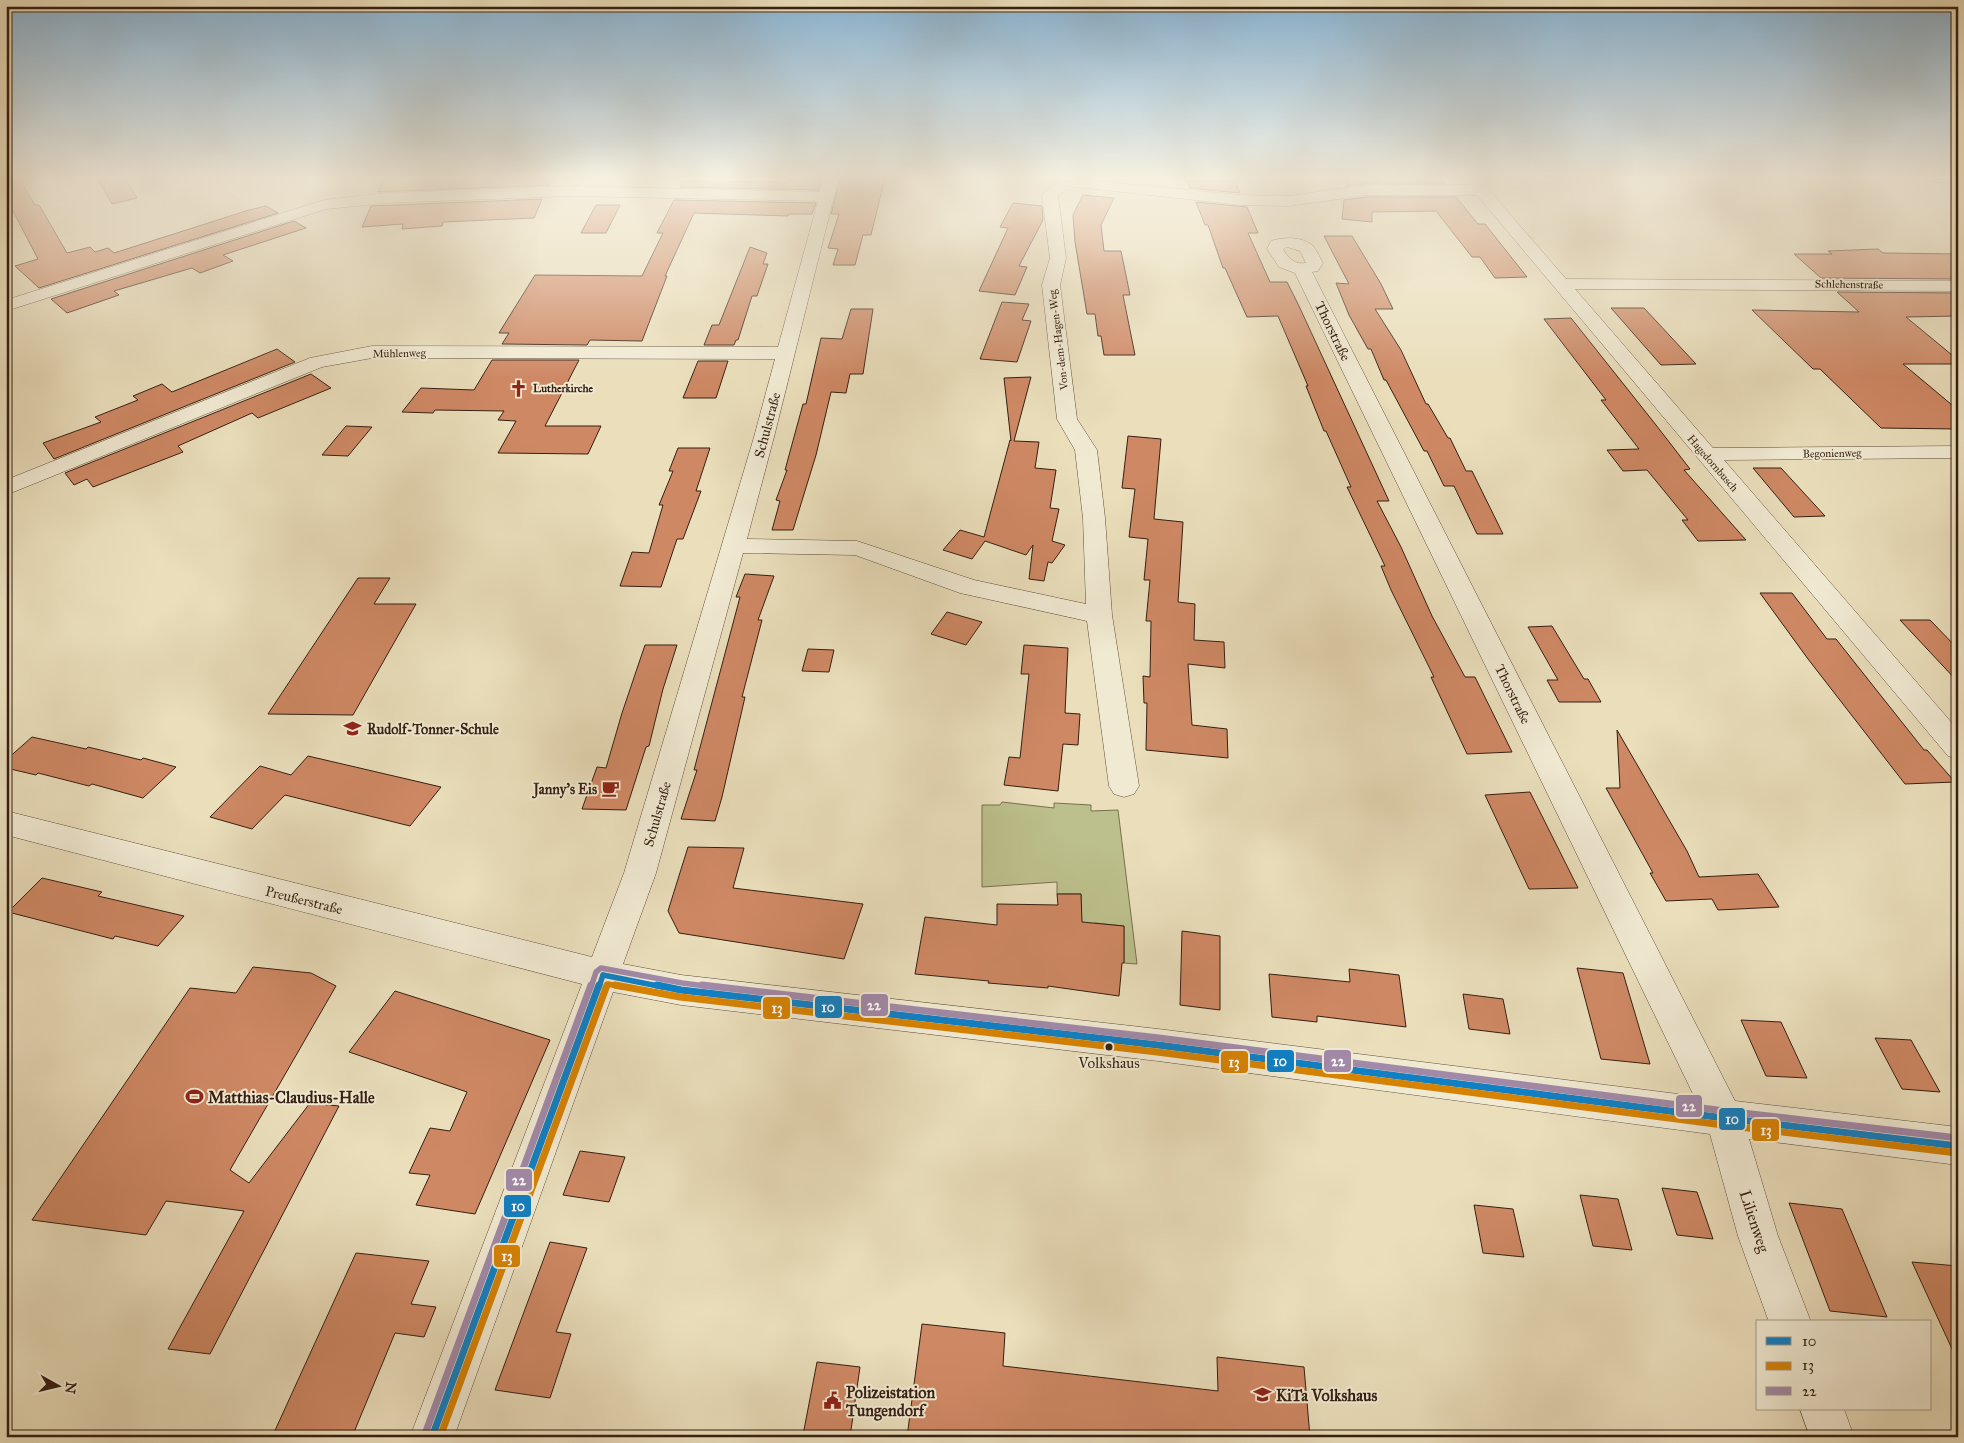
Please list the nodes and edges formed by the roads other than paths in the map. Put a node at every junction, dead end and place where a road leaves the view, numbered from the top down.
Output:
1 (203, 243) edge
2 (814, 243) edge
3 (1056, 243) edge
4 (1526, 243) edge
5 (1302, 269) dead end
6 (1560, 284) junction
7 (1958, 286) edge
8 (6, 306) edge
9 (786, 353) junction
10 (1958, 452) edge
11 (1706, 454) junction
12 (6, 488) edge
13 (734, 546) junction
14 (1099, 615) junction
15 (1958, 749) edge
16 (1124, 786) dead end
17 (6, 823) edge
18 (603, 975) junction
19 (1724, 1118) junction
20 (1958, 1146) edge
21 (1789, 1320) edge
22 (1822, 1410) edge
23 (432, 1437) edge
24 (1832, 1437) edge

1 - 8 street
2 - 9 street, Schulstraße
3 - 14 street, Von-dem-Hagen-Weg
4 - 6 street, Hagedornbusch
5 - 19 street, Thorstraße
6 - 7 street, Schlehenstraße
6 - 11 street, Hagedornbusch
9 - 12 street, Mühlenweg
9 - 13 street, Schulstraße
10 - 11 street, Begonienweg
11 - 15 street, Hagedornbusch
13 - 14 street
13 - 18 street, Schulstraße
14 - 16 street, Von-dem-Hagen-Weg
17 - 18 street, Preußerstraße
18 - 19 street, Preußerstraße
18 - 23 street, Schulstraße
19 - 20 street, Preußerstraße
19 - 21 street, Lilienweg
22 - 24 street

